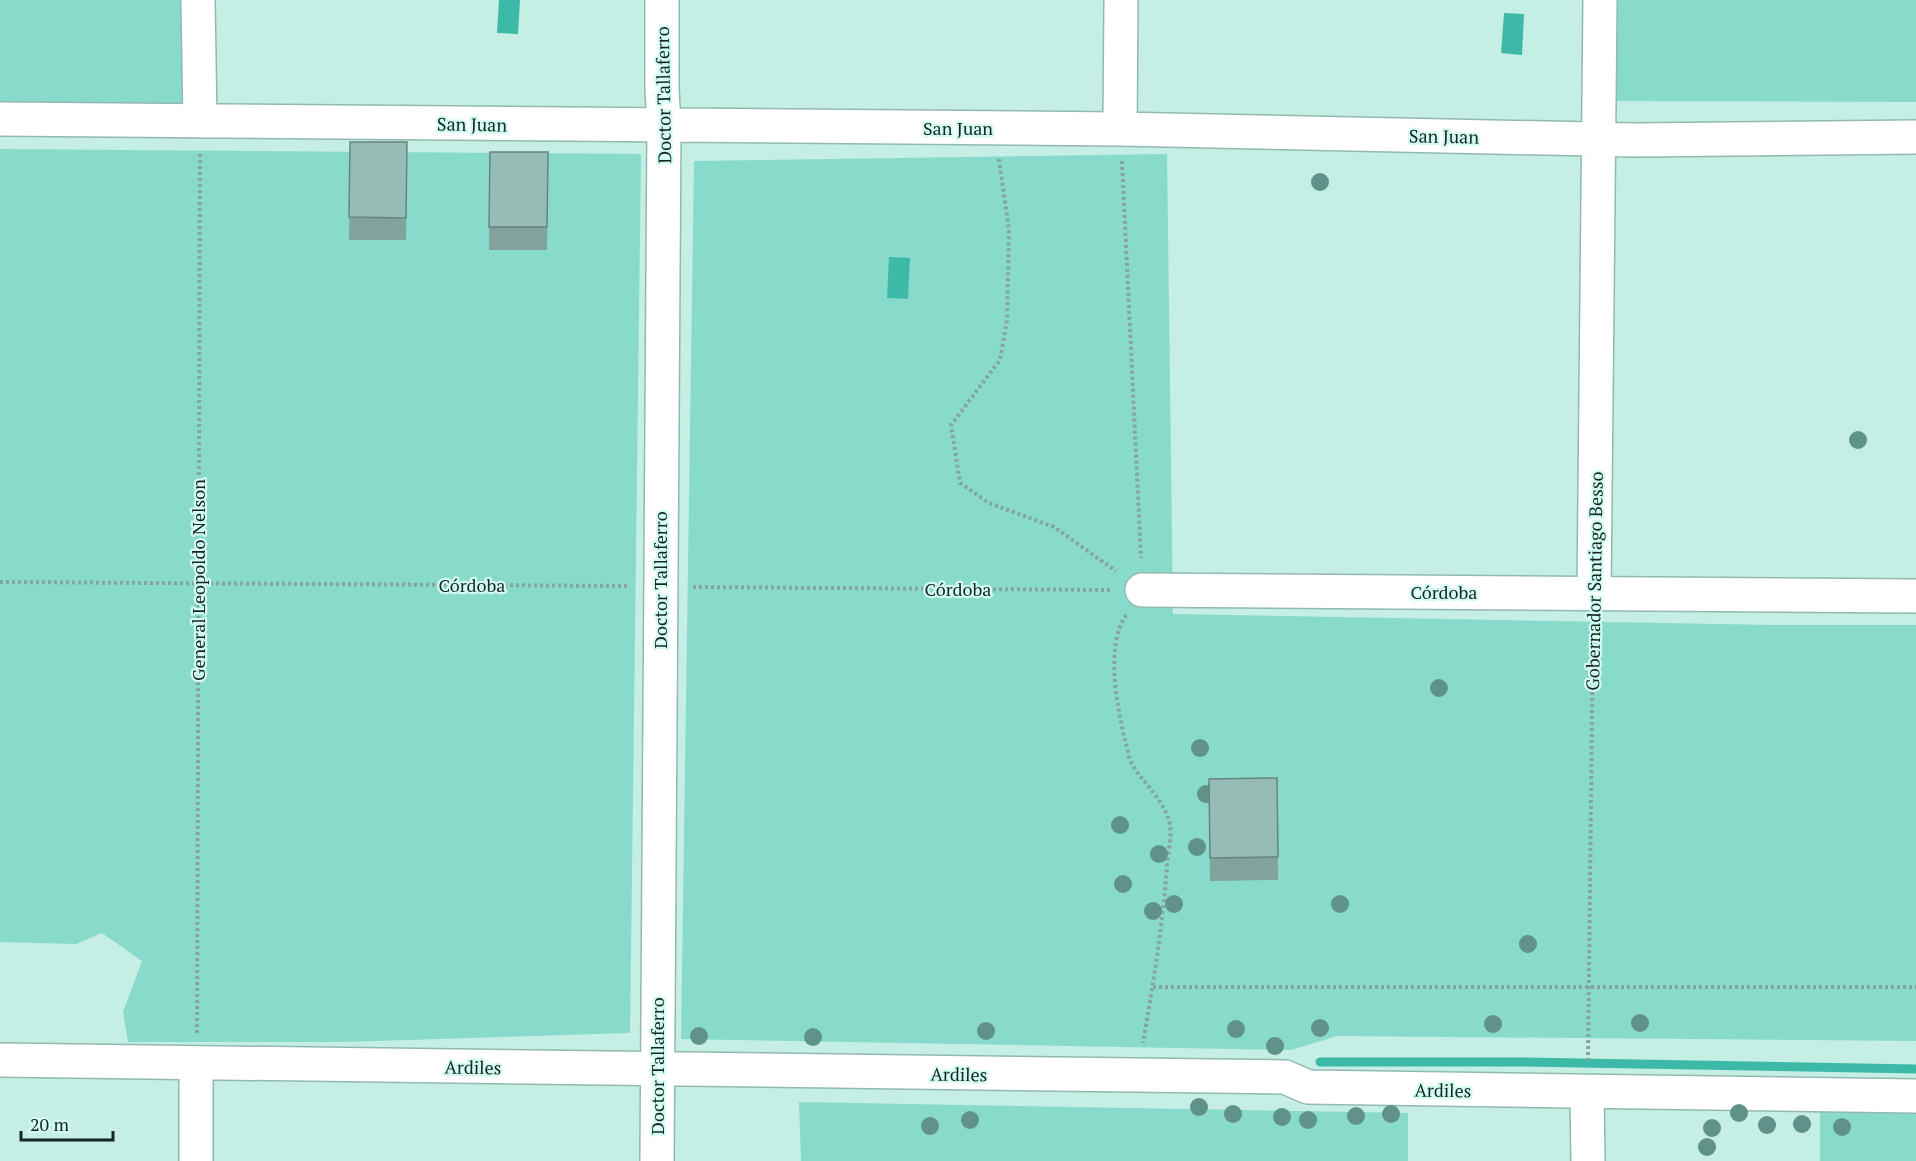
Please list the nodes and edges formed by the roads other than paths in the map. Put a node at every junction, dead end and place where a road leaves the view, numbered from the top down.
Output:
1 (198, 0) edge
2 (662, 0) edge
3 (1121, 0) edge
4 (1600, 0) edge
5 (0, 119) edge
6 (200, 121) junction
7 (664, 126) junction
8 (1120, 129) junction
9 (1916, 137) edge
10 (1598, 139) junction
11 (1142, 590) road end
12 (1594, 593) junction
13 (1916, 596) edge
14 (0, 1060) edge
15 (196, 1064) junction
16 (657, 1070) junction
17 (1587, 1092) junction
18 (1916, 1096) edge
19 (196, 1161) edge
20 (657, 1161) edge
21 (1588, 1161) edge

1 - 6 street
2 - 7 street, Doctor Tallaferro
3 - 8 street
4 - 10 street, Gobernador Santiago Besso
5 - 6 street, San Juan
6 - 7 street, San Juan
7 - 8 street, San Juan
7 - 16 street, Doctor Tallaferro
8 - 10 street, San Juan
9 - 10 street, San Juan
10 - 12 street, Gobernador Santiago Besso
11 - 12 street, Córdoba
12 - 13 street, Córdoba
14 - 15 street, Ardiles
15 - 16 street, Ardiles
15 - 19 street
16 - 17 street, Ardiles
16 - 20 street, Doctor Tallaferro
17 - 18 street, Ardiles
17 - 21 street

